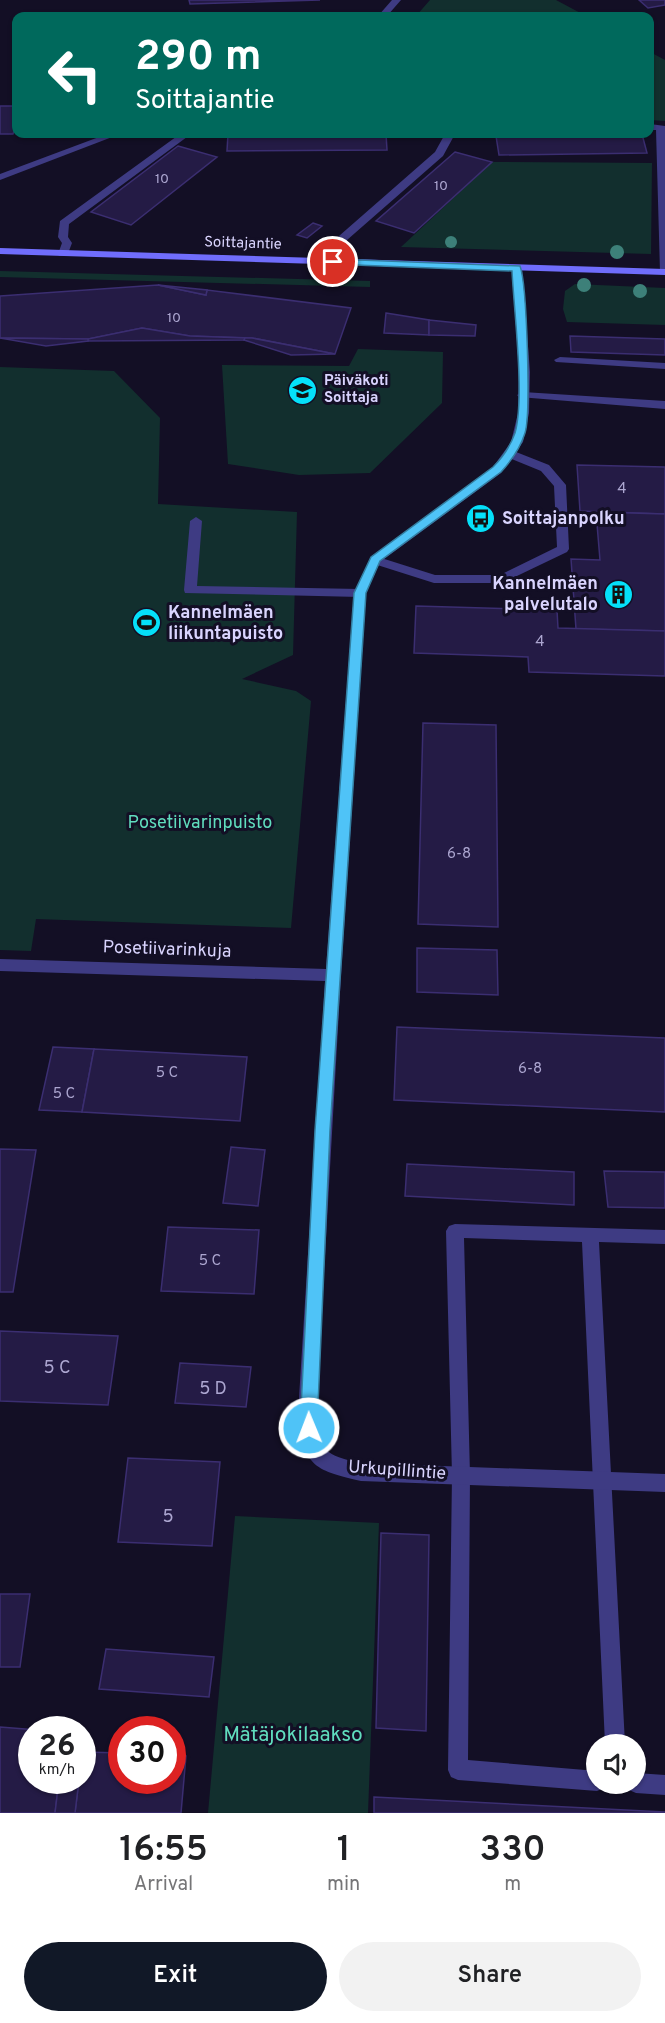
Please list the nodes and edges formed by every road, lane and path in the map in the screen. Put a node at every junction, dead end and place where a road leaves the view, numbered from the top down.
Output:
1 (398, 0) edge
2 (386, 12) edge
3 (654, 127) edge
4 (104, 138) edge
5 (181, 138) edge
6 (448, 138) edge
7 (0, 177) edge
8 (0, 251) edge
9 (63, 254) junction
10 (333, 262) junction
11 (517, 268) junction
12 (665, 272) edge
13 (560, 360) dead end
14 (665, 366) edge
15 (523, 395) junction
16 (665, 405) edge
17 (511, 454) junction
18 (196, 521) dead end
19 (375, 560) junction
20 (360, 593) junction
21 (0, 965) edge
22 (333, 975) junction
23 (590, 1235) junction
24 (665, 1237) edge
25 (461, 1475) junction
26 (604, 1481) junction
27 (665, 1483) edge
28 (615, 1734) edge
29 (586, 1780) edge
30 (646, 1784) edge
31 (665, 1785) edge

1 - 2 street
3 - 12 street
4 - 7 street
5 - 9 street
6 - 10 street
8 - 9 main road, Soittajantie
9 - 10 main road, Soittajantie
10 - 11 main road, Soittajantie
11 - 12 main road, Soittajantie
11 - 15 street, Urkupillintie
13 - 14 street
15 - 16 street
15 - 17 street, Urkupillintie
17 - 19 street, Urkupillintie
17 - 19 street
18 - 20 street
19 - 20 street, Urkupillintie
20 - 22 street, Urkupillintie
21 - 22 street, Posetiivarinkuja
22 - 25 street, Urkupillintie
23 - 24 street
23 - 25 street
23 - 26 street
25 - 26 street, Urkupillintie
25 - 29 street
26 - 27 street, Urkupillintie
26 - 28 street
30 - 31 street

